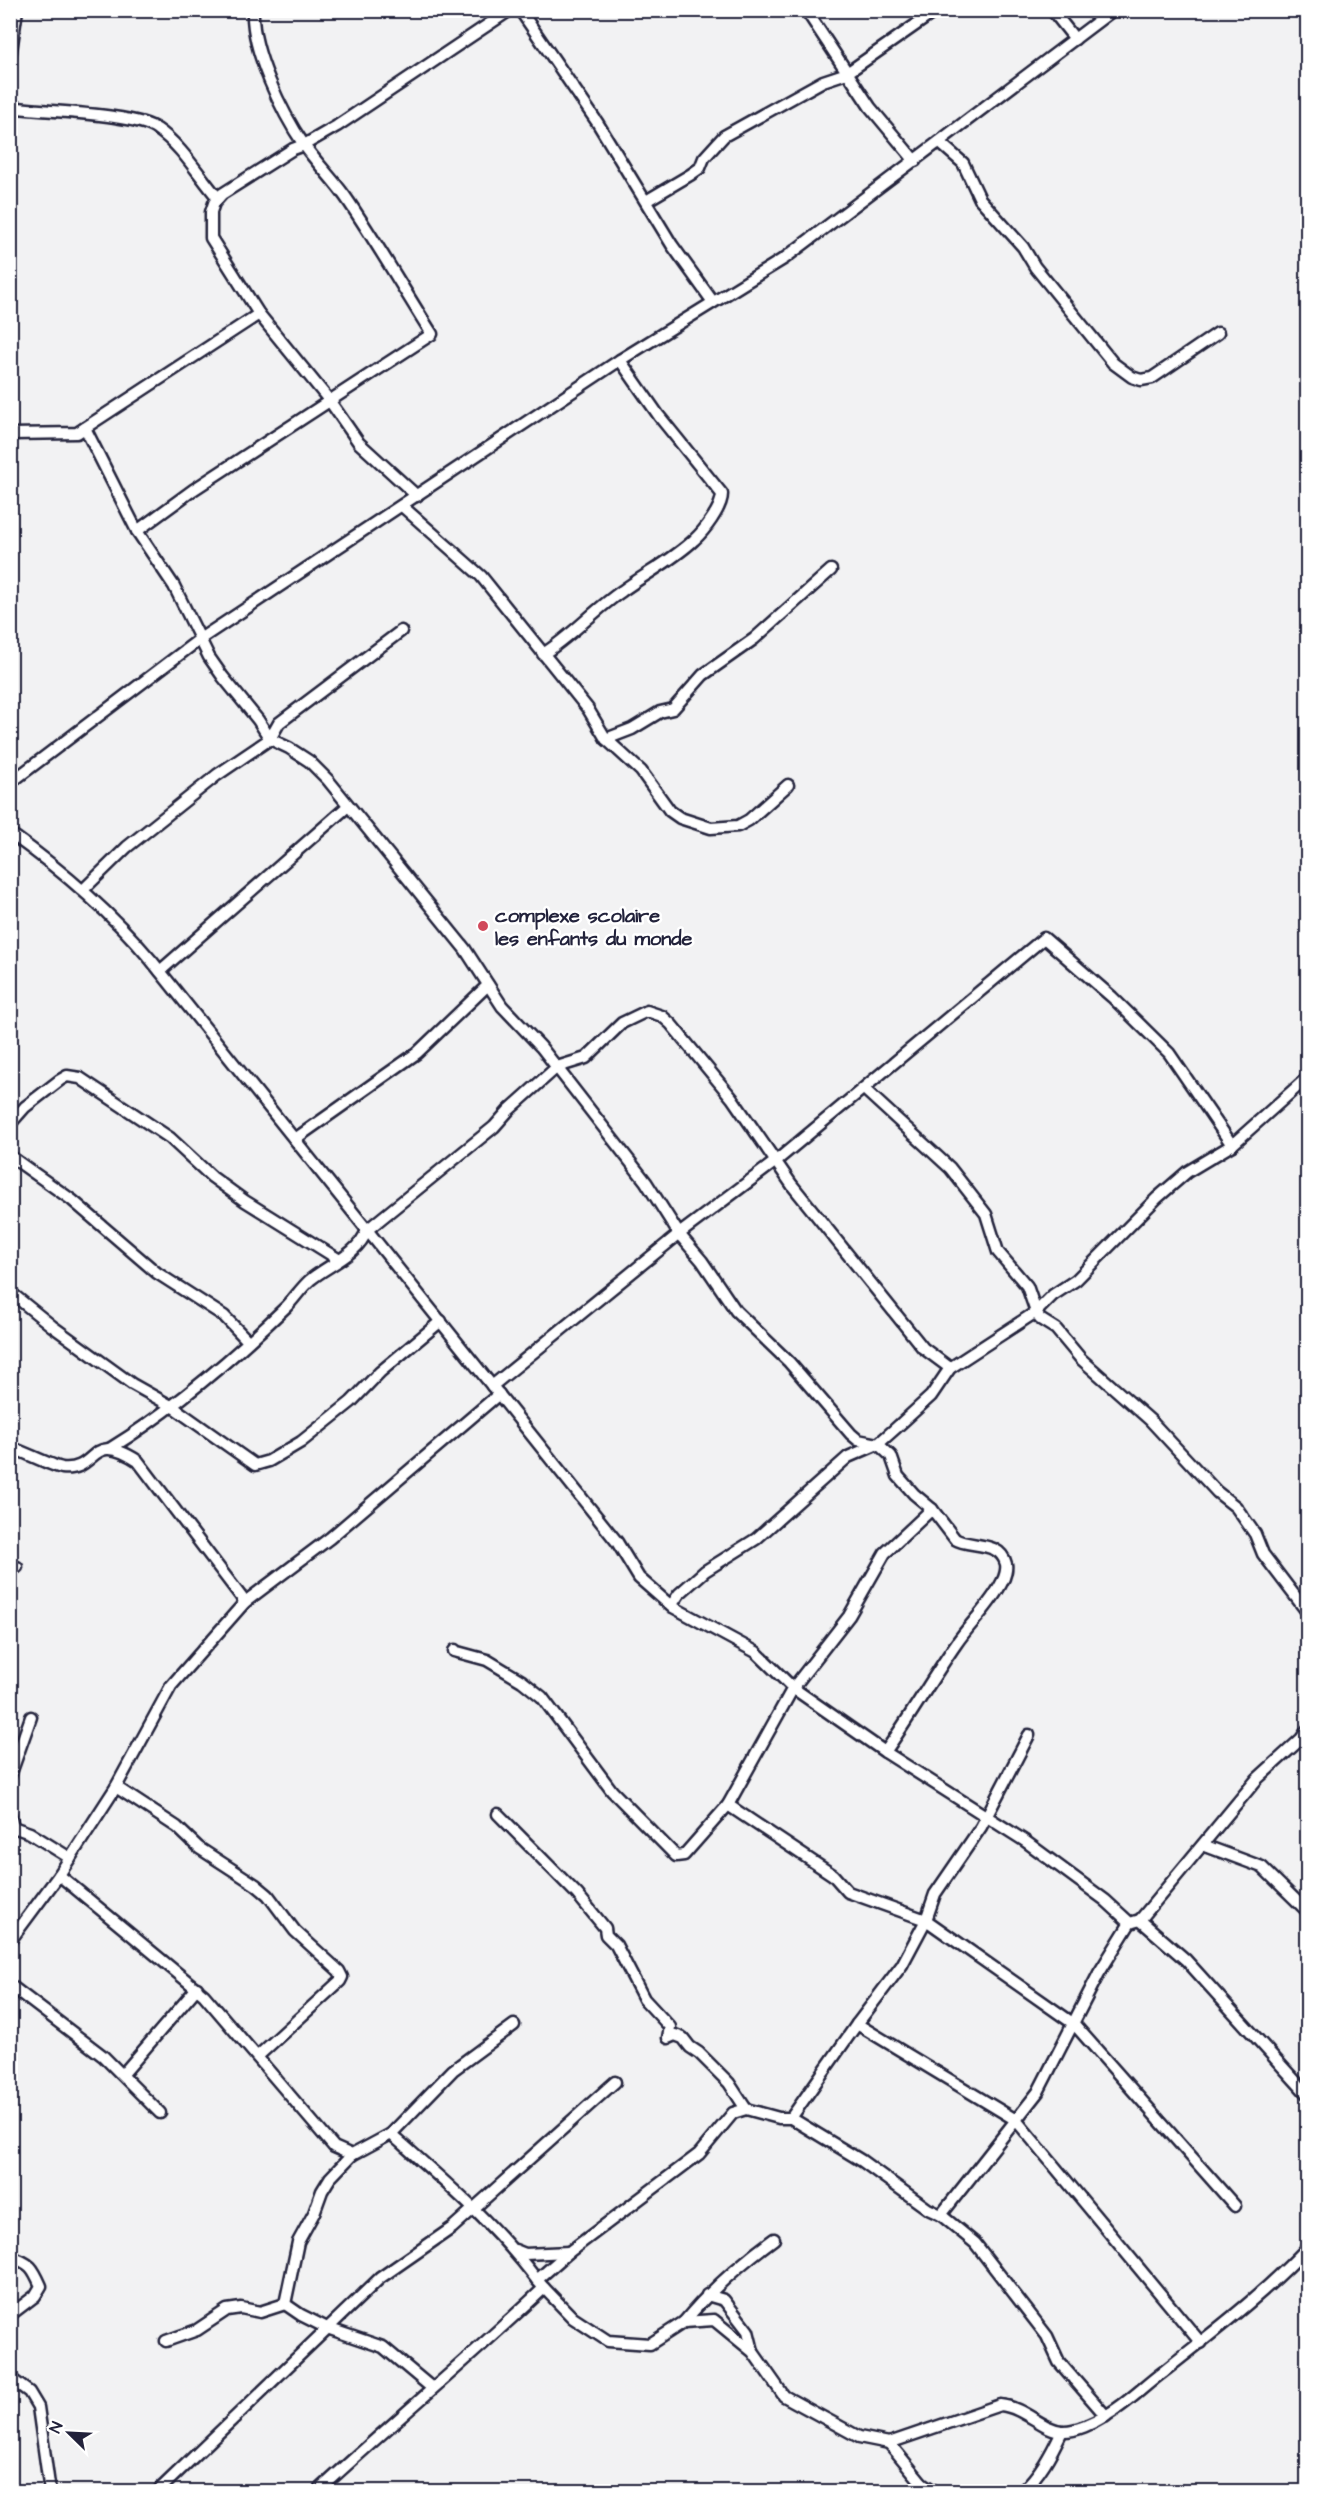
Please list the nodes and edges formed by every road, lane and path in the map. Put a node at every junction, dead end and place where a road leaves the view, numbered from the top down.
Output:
1 (17, 10) edge
2 (253, 10) edge
3 (510, 10) edge
4 (520, 10) edge
5 (806, 10) edge
6 (937, 10) edge
7 (1052, 10) edge
8 (1113, 10) edge
9 (1075, 39) junction
10 (10, 58) edge
11 (847, 73) junction
12 (10, 107) edge
13 (939, 142) junction
14 (304, 145) junction
15 (915, 161) junction
16 (219, 198) junction
17 (646, 201) junction
18 (713, 302) junction
19 (259, 314) junction
20 (1218, 333) dead end
21 (620, 360) junction
22 (329, 400) junction
23 (85, 428) junction
24 (10, 434) edge
25 (417, 496) junction
26 (402, 506) junction
27 (137, 531) junction
28 (831, 570) dead end
29 (401, 632) dead end
30 (200, 639) junction
31 (543, 654) junction
32 (270, 739) junction
33 (606, 739) junction
34 (10, 783) edge
35 (788, 785) dead end
36 (348, 806) junction
37 (10, 833) edge
38 (84, 889) junction
39 (160, 970) junction
40 (488, 985) junction
41 (557, 1067) junction
42 (1308, 1077) edge
43 (864, 1089) junction
44 (10, 1124) edge
45 (295, 1139) junction
46 (1232, 1145) junction
47 (10, 1156) edge
48 (776, 1161) junction
49 (367, 1230) junction
50 (679, 1234) junction
51 (338, 1259) junction
52 (10, 1292) edge
53 (1036, 1312) junction
54 (441, 1321) junction
55 (248, 1341) junction
56 (950, 1368) junction
57 (495, 1390) junction
58 (173, 1407) junction
59 (878, 1444) junction
60 (10, 1447) edge
61 (111, 1448) junction
62 (932, 1509) junction
63 (245, 1602) junction
64 (672, 1606) junction
65 (1308, 1613) edge
66 (455, 1650) dead end
67 (793, 1688) junction
68 (31, 1717) dead end
69 (1308, 1728) edge
70 (1029, 1735) dead end
71 (885, 1752) junction
72 (10, 1776) edge
73 (116, 1787) junction
74 (728, 1805) junction
75 (10, 1814) edge
76 (498, 1814) dead end
77 (986, 1817) junction
78 (12, 1826) edge
79 (1203, 1845) junction
80 (70, 1858) junction
81 (59, 1875) junction
82 (1308, 1912) edge
83 (926, 1920) junction
84 (1135, 1922) junction
85 (10, 1941) edge
86 (10, 1985) edge
87 (197, 1988) junction
88 (857, 2024) junction
89 (1074, 2024) junction
90 (514, 2025) dead end
91 (258, 2056) junction
92 (123, 2074) junction
93 (615, 2082) dead end
94 (1308, 2095) edge
95 (746, 2109) junction
96 (160, 2113) dead end
97 (791, 2118) junction
98 (1016, 2120) junction
99 (391, 2134) junction
100 (352, 2156) junction
101 (1235, 2206) dead end
102 (475, 2208) junction
103 (941, 2215) junction
104 (774, 2239) dead end
105 (1308, 2247) edge
106 (515, 2250) junction
107 (569, 2252) junction
108 (10, 2257) edge
109 (540, 2284) junction
110 (707, 2295) junction
111 (285, 2304) junction
112 (10, 2315) edge
113 (684, 2322) junction
114 (327, 2328) junction
115 (166, 2341) dead end
116 (1201, 2343) junction
117 (753, 2352) junction
118 (10, 2378) edge
119 (432, 2388) junction
120 (1106, 2416) junction
121 (1062, 2431) junction
122 (889, 2443) junction
123 (922, 2483) junction
124 (50, 2492) edge
125 (158, 2492) edge
126 (317, 2492) edge
127 (914, 2492) edge
128 (936, 2492) edge
129 (1021, 2492) edge

1 - 10 street
2 - 14 street
3 - 14 street
4 - 17 street
5 - 11 street
6 - 11 street
7 - 9 street
8 - 9 street
9 - 13 street
11 - 15 street
11 - 17 street
12 - 16 street
13 - 15 street
13 - 20 street
14 - 16 street
14 - 22 street
15 - 18 street
16 - 19 street
17 - 18 street
18 - 21 street
19 - 22 street
19 - 23 street
21 - 25 street
21 - 31 street
22 - 25 street
22 - 27 street
23 - 24 street
23 - 27 street
25 - 26 street
26 - 30 street
26 - 31 street
27 - 30 street
28 - 33 street
29 - 32 street
30 - 32 street
30 - 34 street
31 - 33 street
32 - 36 street
32 - 38 street
33 - 35 street
36 - 39 street
36 - 40 street
37 - 38 street
38 - 39 street
39 - 45 street
40 - 41 street
40 - 45 street
41 - 48 street
41 - 49 street
41 - 50 street
42 - 46 street
43 - 46 street
43 - 48 street
43 - 53 street
44 - 51 street
45 - 49 street
46 - 53 street
47 - 55 street
48 - 50 street
48 - 56 street
49 - 51 street
49 - 54 street
50 - 57 street
50 - 59 street
51 - 55 street
52 - 58 street
53 - 56 street
53 - 65 street
54 - 57 street
54 - 58 street
55 - 58 street
56 - 59 street
57 - 63 street
57 - 64 street
58 - 61 street
59 - 62 street
59 - 64 street
60 - 61 street
61 - 63 street
62 - 67 street
62 - 71 street
63 - 73 street
64 - 67 street
66 - 74 street
67 - 71 street
67 - 74 street
68 - 72 street
69 - 79 street
70 - 77 street
71 - 77 street
73 - 80 street
73 - 91 street
74 - 83 street
75 - 78 street
76 - 95 street
77 - 83 street
77 - 84 street
78 - 80 street
79 - 82 street
79 - 84 street
80 - 81 street
81 - 85 street
81 - 87 street
83 - 88 street
83 - 89 street
84 - 89 street
84 - 94 street
86 - 92 street
87 - 91 street
87 - 92 street
88 - 97 street
88 - 98 street
89 - 98 street
89 - 101 street
90 - 99 street
91 - 100 street
92 - 96 street
93 - 102 street
95 - 97 street
95 - 107 street
97 - 103 street
98 - 103 street
98 - 116 street
99 - 100 street
99 - 102 street
100 - 111 street
102 - 106 street
102 - 114 street
103 - 120 street
104 - 110 street
105 - 116 street
106 - 107 street
106 - 109 street
107 - 109 street
108 - 112 street
109 - 113 street
109 - 119 street
110 - 113 street
110 - 117 street
111 - 114 street
111 - 115 street
113 - 117 street
114 - 119 street
114 - 125 street
116 - 120 street
117 - 122 street
118 - 124 street
119 - 126 street
120 - 121 street
121 - 122 street
121 - 129 street
122 - 123 street
123 - 127 street
123 - 128 street

